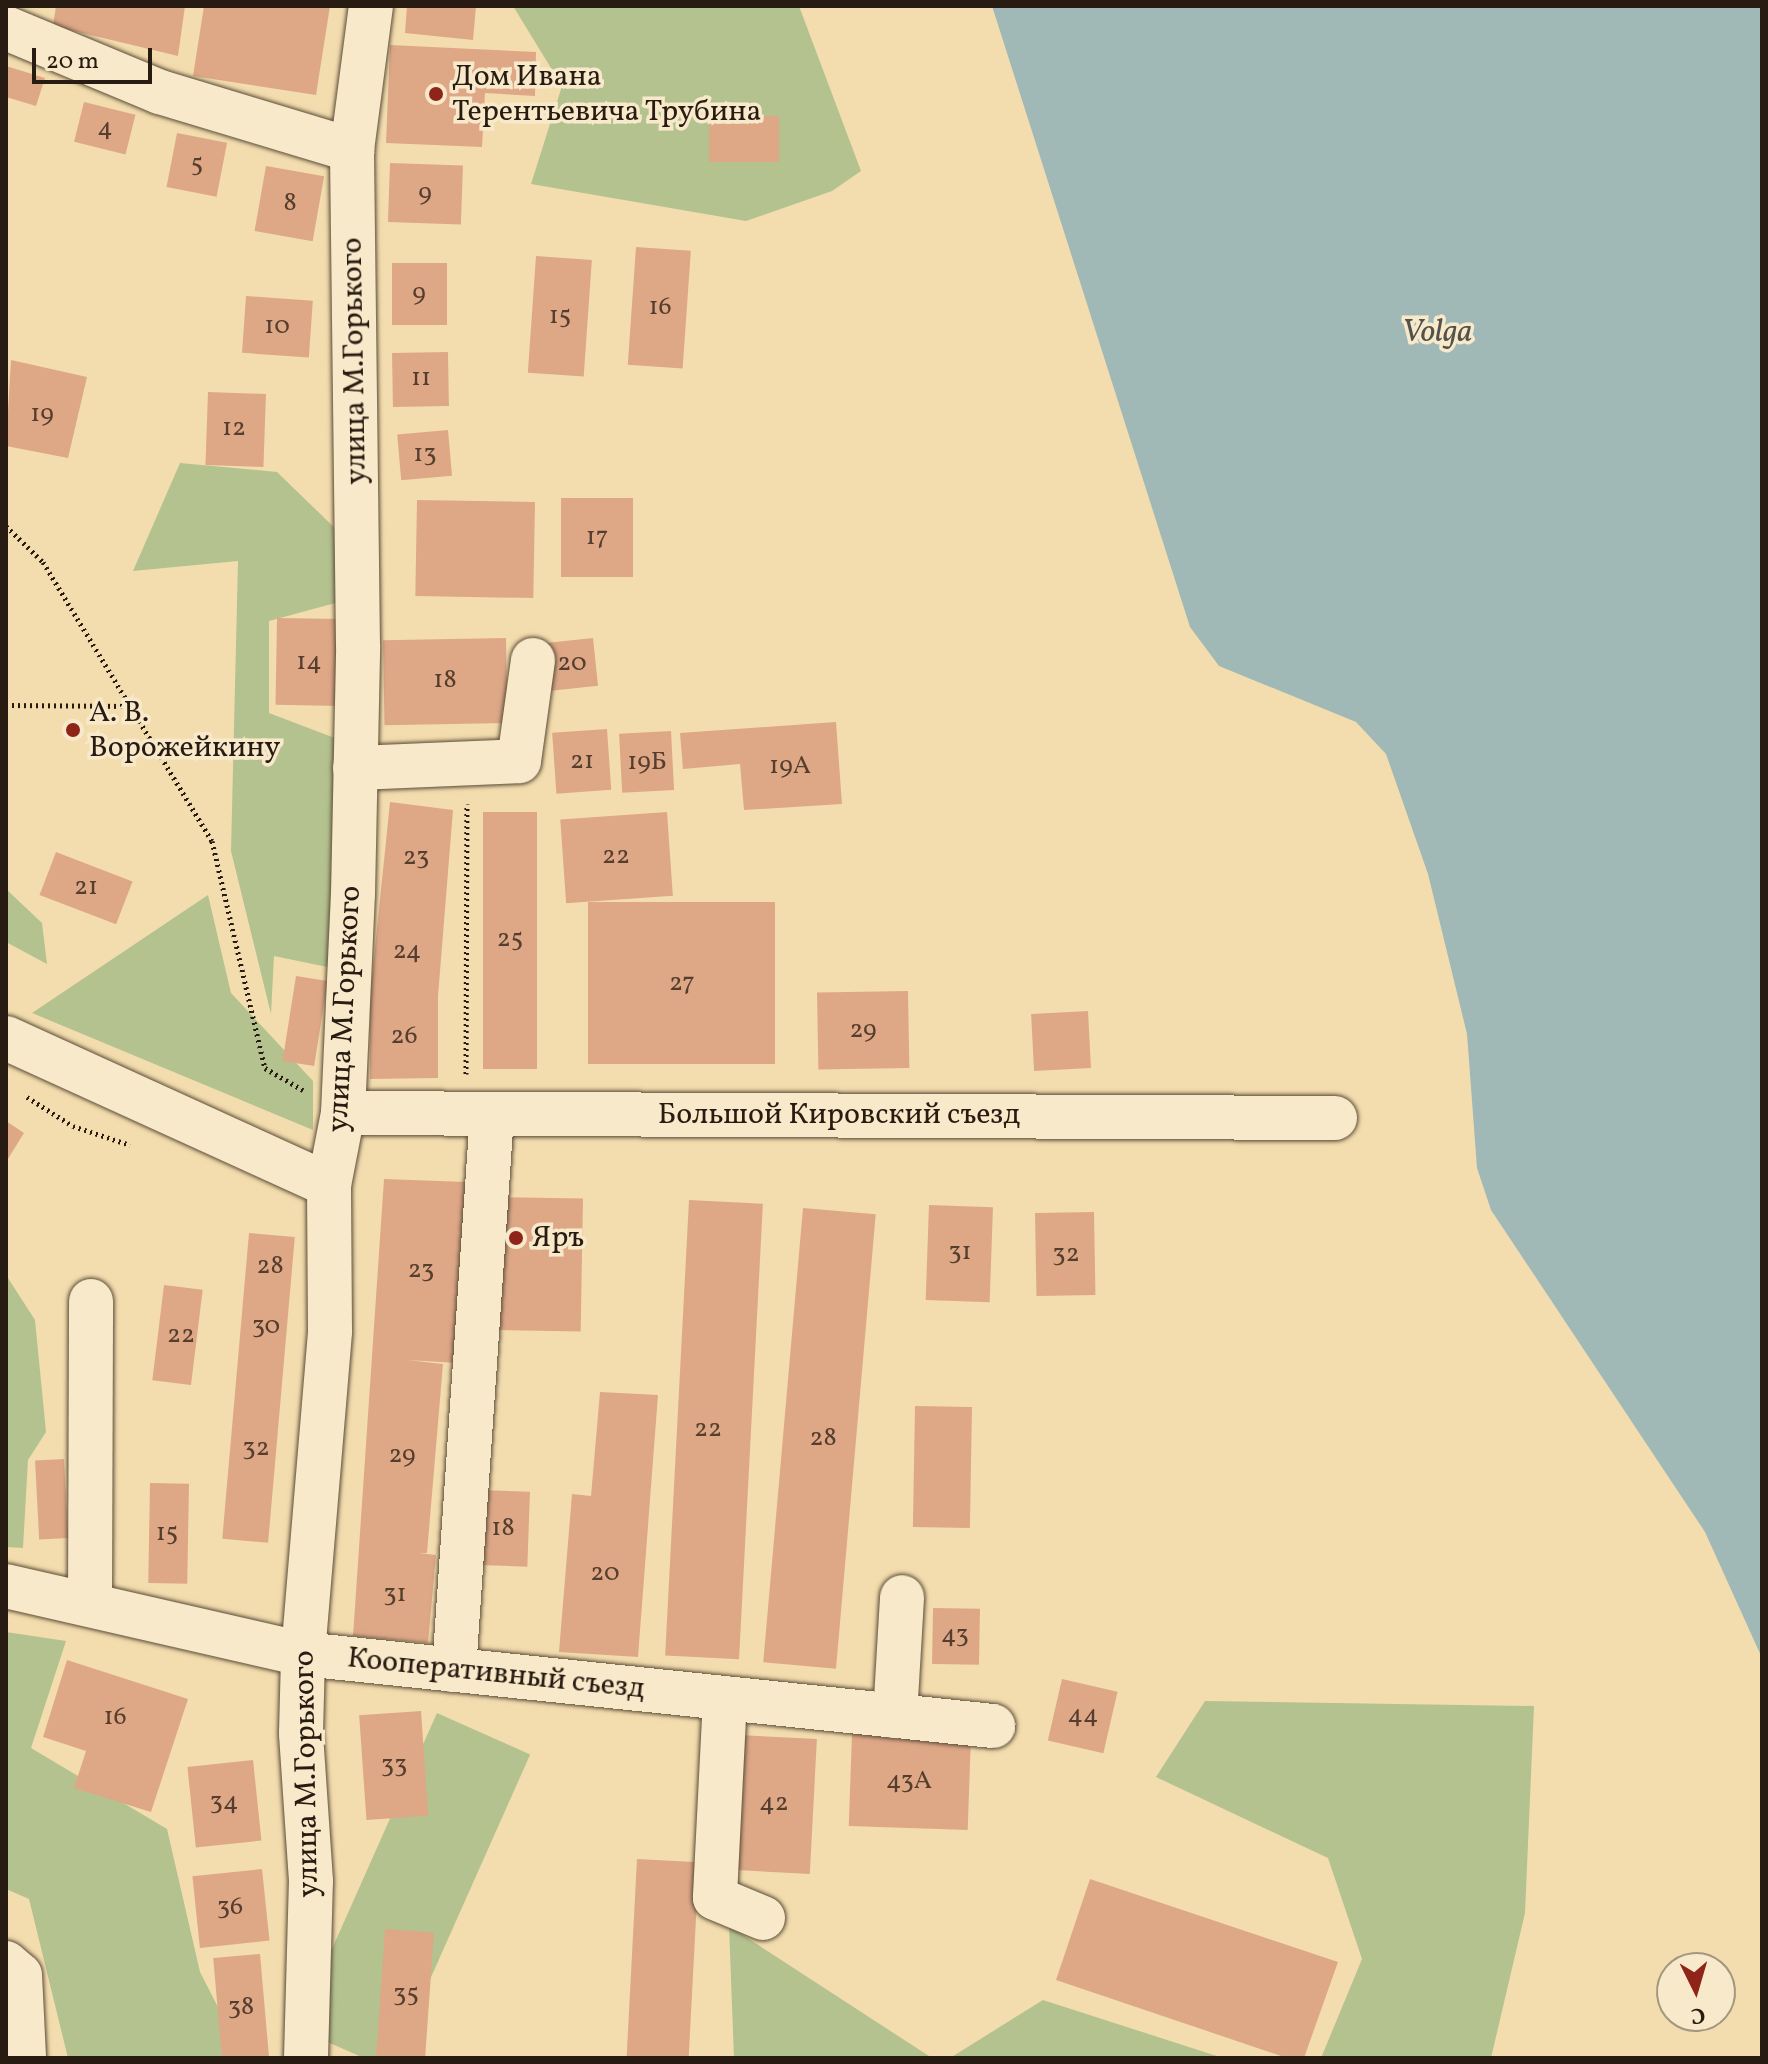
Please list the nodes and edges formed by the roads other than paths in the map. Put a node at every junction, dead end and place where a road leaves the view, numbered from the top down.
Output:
1 (371, 6) edge
2 (6, 28) edge
3 (352, 150) junction
4 (533, 660) dead end
5 (355, 768) junction
6 (6, 1038) edge
7 (343, 1113) junction
8 (479, 1114) junction
9 (1335, 1118) dead end
10 (329, 1185) junction
11 (91, 1301) dead end
12 (6, 1586) edge
13 (902, 1597) dead end
14 (90, 1604) junction
15 (303, 1654) junction
16 (454, 1670) junction
17 (725, 1698) junction
18 (895, 1716) junction
19 (993, 1726) dead end
20 (763, 1918) dead end
21 (6, 1963) edge
22 (24, 2058) edge
23 (306, 2058) edge

1 - 3 street, улица М.Горького
2 - 3 street
3 - 5 street, улица М.Горького
4 - 5 street
5 - 7 street, улица М.Горького
6 - 10 street
7 - 8 street, Большой Кировский съезд
7 - 10 street, улица М.Горького
8 - 9 street, Большой Кировский съезд
8 - 16 street
10 - 15 street, улица М.Горького
11 - 14 street
12 - 14 street, Кооперативный съезд
13 - 18 street
14 - 15 street, Кооперативный съезд
15 - 16 street, Кооперативный съезд
15 - 23 street, улица М.Горького
16 - 17 street, Кооперативный съезд
17 - 18 street, Кооперативный съезд
17 - 20 street
18 - 19 street, Кооперативный съезд
21 - 22 street

